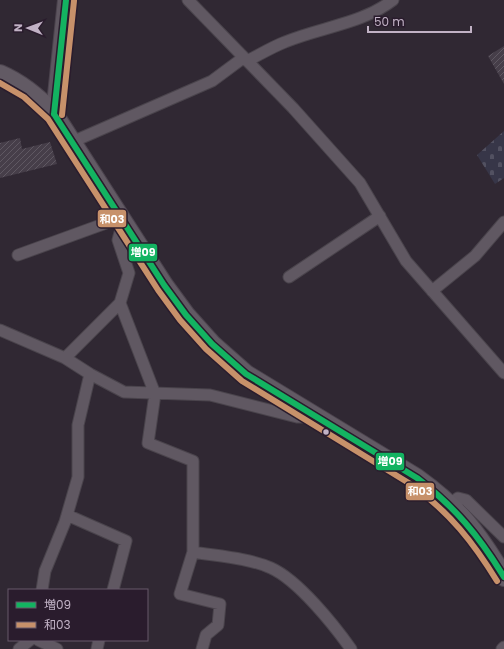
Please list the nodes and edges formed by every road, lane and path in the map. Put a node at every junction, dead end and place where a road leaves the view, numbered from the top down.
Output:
1 (66, 0) edge
2 (188, 0) edge
3 (394, 0) edge
4 (245, 59) junction
5 (0, 74) edge
6 (54, 114) junction
7 (72, 142) junction
8 (380, 216) junction
9 (122, 220) junction
10 (504, 222) edge
11 (18, 255) dead end
12 (289, 277) dead end
13 (432, 291) junction
14 (120, 303) junction
15 (0, 330) edge
16 (65, 358) junction
17 (504, 373) edge
18 (90, 374) junction
19 (155, 394) junction
20 (317, 417) junction
21 (450, 504) junction
22 (67, 515) junction
23 (504, 537) edge
24 (193, 552) junction
25 (504, 577) edge
26 (42, 589) edge
27 (113, 589) edge
28 (29, 641) edge
29 (40, 641) edge
30 (19, 649) edge
31 (57, 649) edge
32 (202, 649) edge
33 (351, 649) edge

1 - 6 street
2 - 4 street
3 - 4 street
4 - 7 street
4 - 8 street
5 - 6 main road
6 - 7 main road
7 - 9 main road
8 - 12 street
8 - 13 street
9 - 11 street
9 - 14 street
9 - 20 main road
10 - 13 street
13 - 17 street
14 - 16 street
14 - 19 street
15 - 16 street
16 - 18 street
18 - 19 street
18 - 22 street
19 - 20 street
19 - 24 street
20 - 21 main road
21 - 23 street
21 - 25 main road
22 - 26 street
22 - 27 street
24 - 32 street
24 - 33 street
28 - 30 street
29 - 31 street

